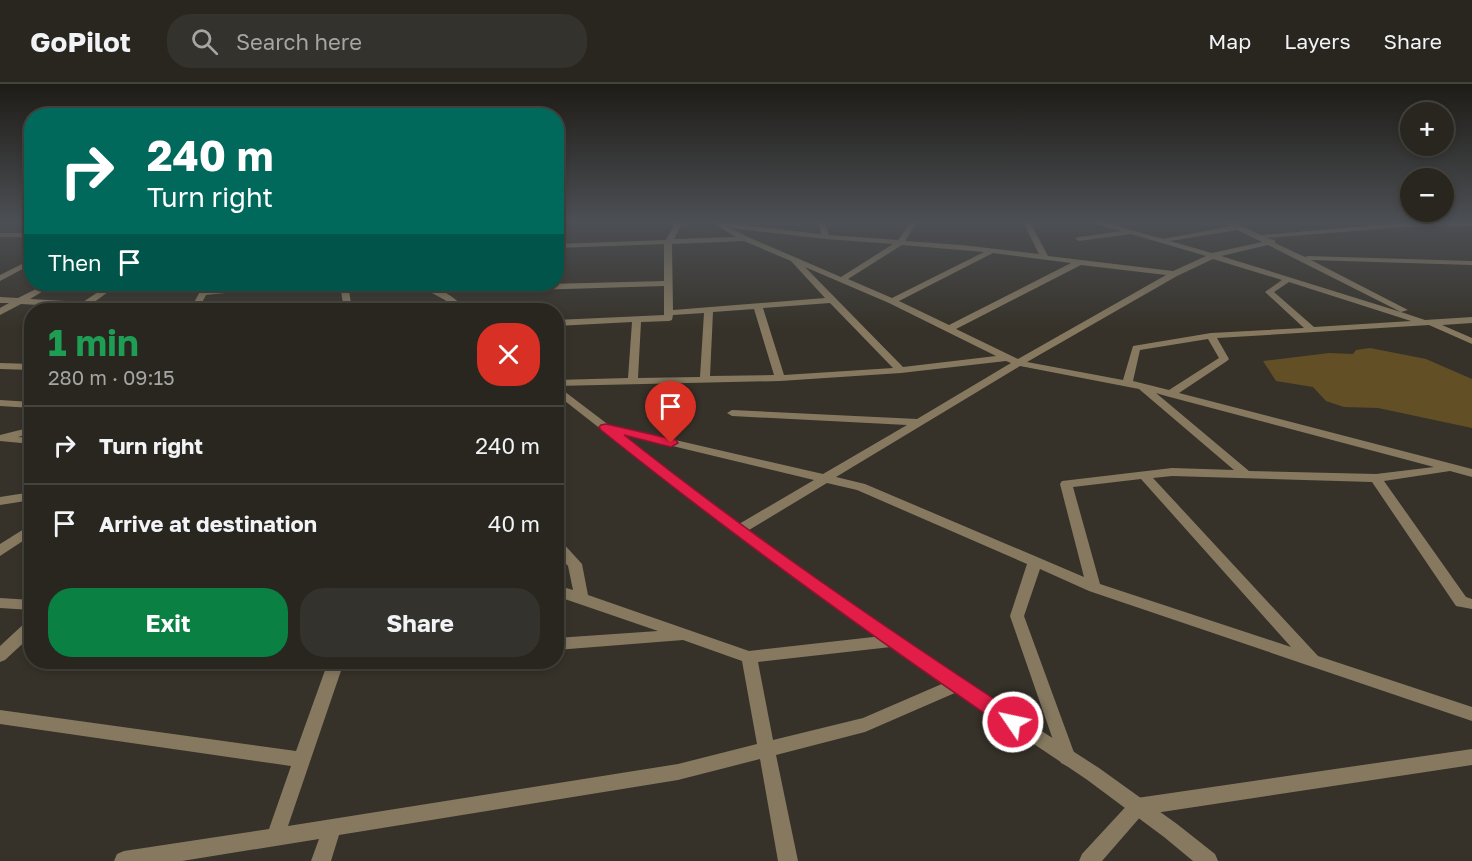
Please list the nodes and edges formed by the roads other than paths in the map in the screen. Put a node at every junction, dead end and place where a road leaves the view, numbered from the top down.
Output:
1 (668, 258) edge
2 (791, 258) edge
3 (793, 258) edge
4 (876, 258) edge
5 (977, 258) edge
6 (1047, 258) edge
7 (1208, 258) edge
8 (1224, 258) edge
9 (1303, 258) edge
10 (1312, 258) edge
11 (1080, 262) junction
12 (1472, 263) edge
13 (24, 265) edge
14 (0, 270) edge
15 (15, 270) junction
16 (24, 271) edge
17 (1174, 274) junction
18 (0, 278) edge
19 (843, 279) junction
20 (1286, 280) junction
21 (668, 283) junction
22 (564, 286) edge
23 (38, 291) edge
24 (105, 291) edge
25 (221, 291) edge
26 (434, 291) edge
27 (203, 293) joint
28 (0, 300) edge
29 (832, 300) junction
30 (20, 301) junction
31 (892, 301) junction
32 (52, 303) edge
33 (88, 303) edge
34 (198, 303) edge
35 (455, 303) edge
36 (758, 306) junction
37 (709, 310) junction
38 (0, 312) edge
39 (669, 313) junction
40 (637, 320) junction
41 (1472, 320) edge
42 (564, 323) edge
43 (1431, 324) junction
44 (1311, 328) junction
45 (949, 329) junction
46 (1211, 336) junction
47 (1472, 341) edge
48 (1013, 361) junction
49 (0, 366) edge
50 (24, 367) edge
51 (901, 370) junction
52 (780, 378) junction
53 (705, 380) junction
54 (633, 381) junction
55 (564, 383) edge
56 (1127, 383) junction
57 (1140, 386) junction
58 (564, 394) edge
59 (1170, 394) junction
60 (0, 403) edge
61 (24, 404) edge
62 (732, 413) dead end
63 (920, 422) junction
64 (606, 427) junction
65 (24, 432) edge
66 (0, 439) edge
67 (24, 440) edge
68 (1453, 468) junction
69 (1472, 473) edge
70 (1144, 475) junction
71 (1247, 475) junction
72 (1376, 478) junction
73 (825, 479) junction
74 (24, 497) edge
75 (0, 501) edge
76 (739, 530) junction
77 (24, 534) edge
78 (0, 551) edge
79 (564, 552) edge
80 (1035, 562) junction
81 (1094, 587) junction
82 (564, 593) edge
83 (581, 598) junction
84 (0, 603) edge
85 (24, 604) edge
86 (1472, 604) edge
87 (24, 633) edge
88 (685, 636) junction
89 (891, 641) junction
90 (564, 644) edge
91 (0, 656) edge
92 (749, 657) junction
93 (1313, 661) junction
94 (334, 669) edge
95 (958, 684) junction
96 (1472, 714) edge
97 (0, 717) edge
98 (766, 750) junction
99 (1472, 757) edge
100 (1068, 759) junction
101 (302, 760) junction
102 (1137, 807) junction
103 (332, 828) junction
104 (275, 837) junction
105 (124, 861) edge
106 (321, 861) edge
107 (788, 861) edge
108 (1089, 861) edge
109 (1208, 861) edge

1 - 21 street
2 - 29 street
3 - 19 street
4 - 19 street
5 - 31 street
6 - 11 street
7 - 17 street
8 - 20 street
9 - 43 street
10 - 12 street
11 - 17 street
11 - 45 street
13 - 15 street
14 - 15 street
15 - 16 street
15 - 18 street
17 - 48 street
19 - 31 street
20 - 43 street
20 - 44 street
21 - 22 street
21 - 39 street
23 - 30 street
24 - 33 street
25 - 27 street
26 - 35 street
27 - 34 street
28 - 30 street
29 - 36 street
29 - 51 street
30 - 32 street
30 - 38 street
31 - 45 street
36 - 37 street
36 - 52 street
37 - 39 street
37 - 53 street
39 - 40 street
40 - 42 street
40 - 54 street
41 - 43 street
43 - 44 street
43 - 47 street
44 - 46 street
45 - 48 street
46 - 56 street
46 - 59 street
48 - 51 street
48 - 56 street
48 - 63 street
49 - 50 street
51 - 52 street
52 - 53 street
53 - 54 street
54 - 55 street
56 - 57 street
57 - 59 street
57 - 71 street
58 - 64 street
59 - 68 street
60 - 61 street
62 - 63 street
63 - 73 street
64 - 73 street
64 - 76 street
65 - 66 street
66 - 67 street
68 - 69 street
68 - 72 street
70 - 71 street
70 - 81 street
70 - 93 street
71 - 72 street
72 - 86 street
73 - 76 street
73 - 80 street
74 - 75 street
76 - 89 street
77 - 78 street
79 - 83 street
80 - 81 street
80 - 100 street
81 - 93 street
82 - 83 street
83 - 88 street
84 - 85 street
87 - 91 street
88 - 90 street
88 - 92 street
89 - 92 street
89 - 95 street
92 - 98 street
93 - 96 street
94 - 101 street
95 - 98 street
95 - 100 street
97 - 101 street
98 - 103 street
98 - 107 street
99 - 102 street
100 - 102 street
101 - 104 street
102 - 108 street
102 - 109 street
103 - 104 street
103 - 106 street
104 - 105 street

